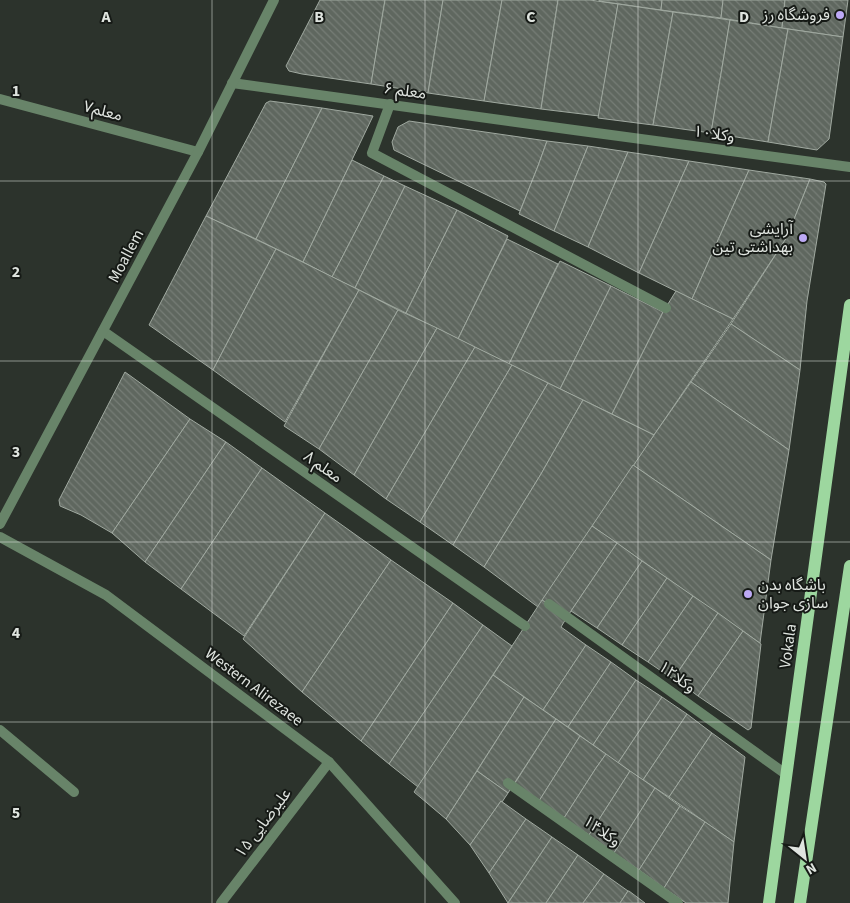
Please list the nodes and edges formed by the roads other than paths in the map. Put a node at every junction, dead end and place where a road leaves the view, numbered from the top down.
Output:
1 (274, 0) edge
2 (232, 83) junction
3 (0, 99) edge
4 (390, 104) junction
5 (574, 130) joint
6 (198, 152) junction
7 (850, 167) edge
8 (850, 305) edge
9 (666, 308) dead end
10 (103, 331) junction
11 (0, 524) edge
12 (0, 537) edge
13 (850, 566) edge
14 (549, 604) dead end
15 (525, 626) dead end
16 (0, 730) edge
17 (329, 762) junction
18 (787, 774) junction
19 (508, 783) dead end
20 (74, 792) dead end
21 (220, 903) edge
22 (455, 903) edge
23 (678, 903) edge
24 (769, 903) edge
25 (800, 903) edge

1 - 2 street, Moallem
2 - 4 street, ۶ معلم
2 - 6 street, Moallem
3 - 6 street, معلم۷
4 - 5 street, ۶ معلم
4 - 9 street
5 - 7 street, وکلا۱۰
6 - 10 street, Moallem
8 - 18 main road, Vokala
10 - 11 street, Moallem
10 - 15 street, ۸ معلم
12 - 17 street, Western Alirezaee
13 - 25 main road
14 - 18 street, وکلا۱۲
16 - 20 street
17 - 21 street, ۱۵ علیرضایی
17 - 22 street, Western Alirezaee
18 - 24 main road, Vokala
19 - 23 street, وکلا۱۴

